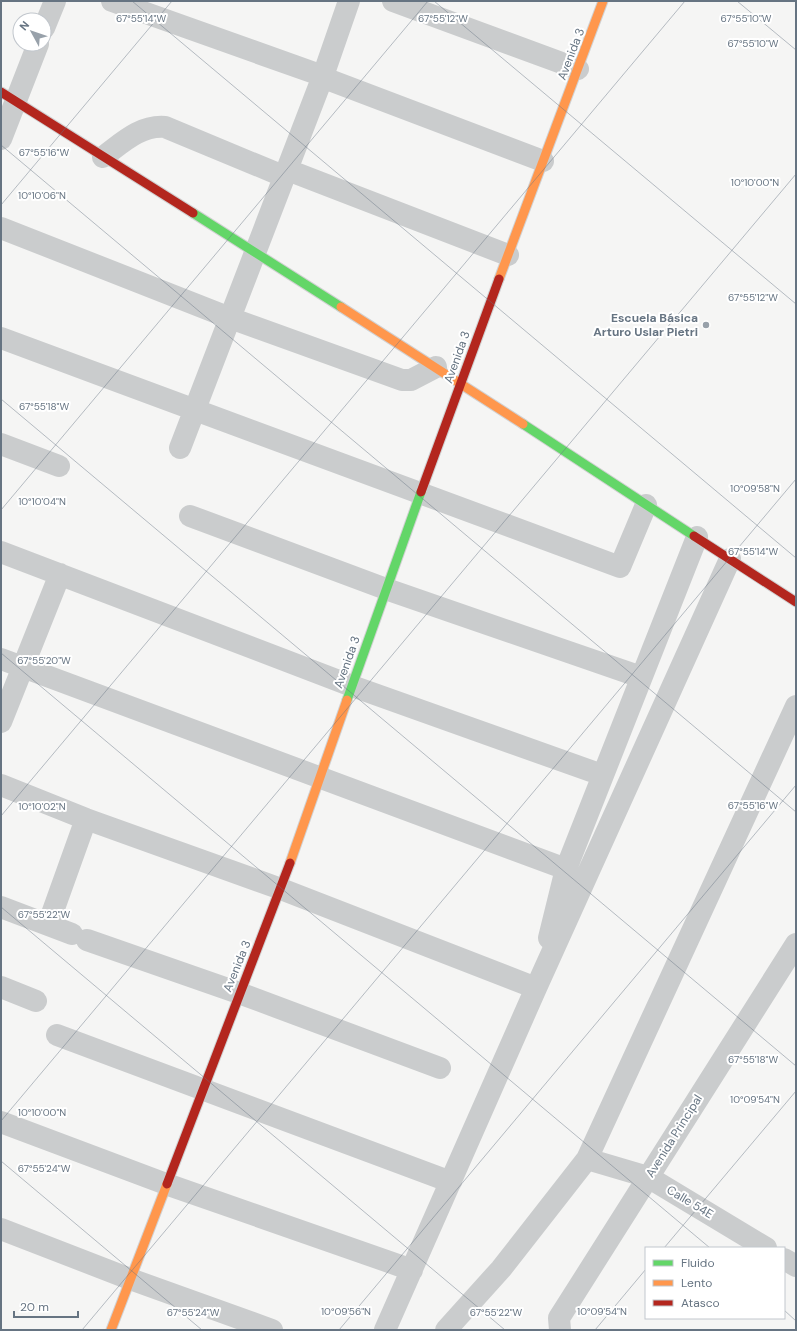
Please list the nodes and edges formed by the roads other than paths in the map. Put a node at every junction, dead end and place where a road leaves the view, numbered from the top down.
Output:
1 (54, 1) edge
2 (112, 1) edge
3 (349, 1) edge
4 (393, 1) edge
5 (603, 1) edge
6 (50, 12) edge
7 (33, 52) edge
8 (578, 69) junction
9 (327, 78) junction
10 (8, 97) edge
11 (1, 139) edge
12 (102, 157) junction
13 (543, 161) junction
14 (291, 175) junction
15 (1, 228) edge
16 (255, 253) junction
17 (508, 255) junction
18 (230, 318) junction
19 (1, 338) edge
20 (436, 367) junction
21 (460, 382) junction
22 (194, 410) junction
23 (1, 444) edge
24 (180, 448) dead end
25 (59, 466) dead end
26 (421, 492) junction
27 (646, 505) junction
28 (190, 516) dead end
29 (697, 537) junction
30 (1, 552) edge
31 (730, 559) junction
32 (60, 574) junction
33 (386, 589) junction
34 (796, 602) edge
35 (1, 659) edge
36 (23, 667) junction
37 (641, 677) junction
38 (352, 686) junction
39 (796, 706) edge
40 (1, 722) edge
41 (602, 775) junction
42 (319, 777) junction
43 (1, 785) edge
44 (86, 819) junction
45 (566, 869) junction
46 (281, 890) junction
47 (1, 907) edge
48 (48, 925) junction
49 (796, 944) edge
50 (552, 953) junction
51 (1, 987) edge
52 (536, 988) junction
53 (239, 993) junction
54 (36, 1001) dead end
55 (57, 1035) dead end
56 (440, 1068) dead end
57 (203, 1088) junction
58 (1, 1122) edge
59 (587, 1159) junction
60 (648, 1177) junction
61 (451, 1182) junction
62 (166, 1184) junction
63 (1, 1229) edge
64 (764, 1247) edge
65 (785, 1260) edge
66 (796, 1266) edge
67 (412, 1270) junction
68 (130, 1279) junction
69 (111, 1330) edge
70 (272, 1330) edge
71 (385, 1330) edge
72 (446, 1330) edge
73 (560, 1330) edge

1 - 6 street
2 - 9 street
3 - 9 street
4 - 8 street
5 - 8 street, Avenida 3
7 - 10 street
8 - 13 street, Avenida 3
9 - 13 street
9 - 14 street
10 - 11 street
10 - 12 street
12 - 14 street
12 - 16 street
13 - 17 street, Avenida 3
14 - 16 street
14 - 17 street
15 - 18 street
16 - 18 street
16 - 20 street
17 - 21 street, Avenida 3
18 - 20 street
18 - 22 street
19 - 22 street
20 - 21 street
21 - 26 street, Avenida 3
21 - 27 street
22 - 24 street
22 - 26 street
23 - 25 street
26 - 27 street
26 - 33 street, Avenida 3
27 - 29 street
28 - 33 street
29 - 31 street
29 - 37 street
30 - 32 street
31 - 34 street
31 - 50 street
32 - 36 street
32 - 38 street
33 - 37 street
33 - 38 street, Avenida 3
35 - 36 street
36 - 40 street
36 - 42 street
37 - 41 street
38 - 41 street
38 - 42 street, Avenida 3
39 - 59 street
41 - 45 street
42 - 45 street
42 - 46 street, Avenida 3
43 - 44 street
44 - 46 street
44 - 48 street
45 - 50 street
46 - 52 street
46 - 53 street, Avenida 3
47 - 48 street
48 - 53 street
49 - 60 street, Avenida Principal
50 - 52 street
51 - 54 street
52 - 61 street
53 - 56 street
53 - 57 street, Avenida 3
55 - 57 street
57 - 61 street
57 - 62 street, Avenida 3
58 - 62 street
59 - 60 street, Calle 54E
59 - 72 street
60 - 64 street, Calle 54E
60 - 73 street, Avenida Principal
61 - 67 street
62 - 67 street
62 - 68 street, Avenida 3
63 - 68 street
65 - 66 street
67 - 71 street
68 - 69 street, Avenida 3
68 - 70 street

